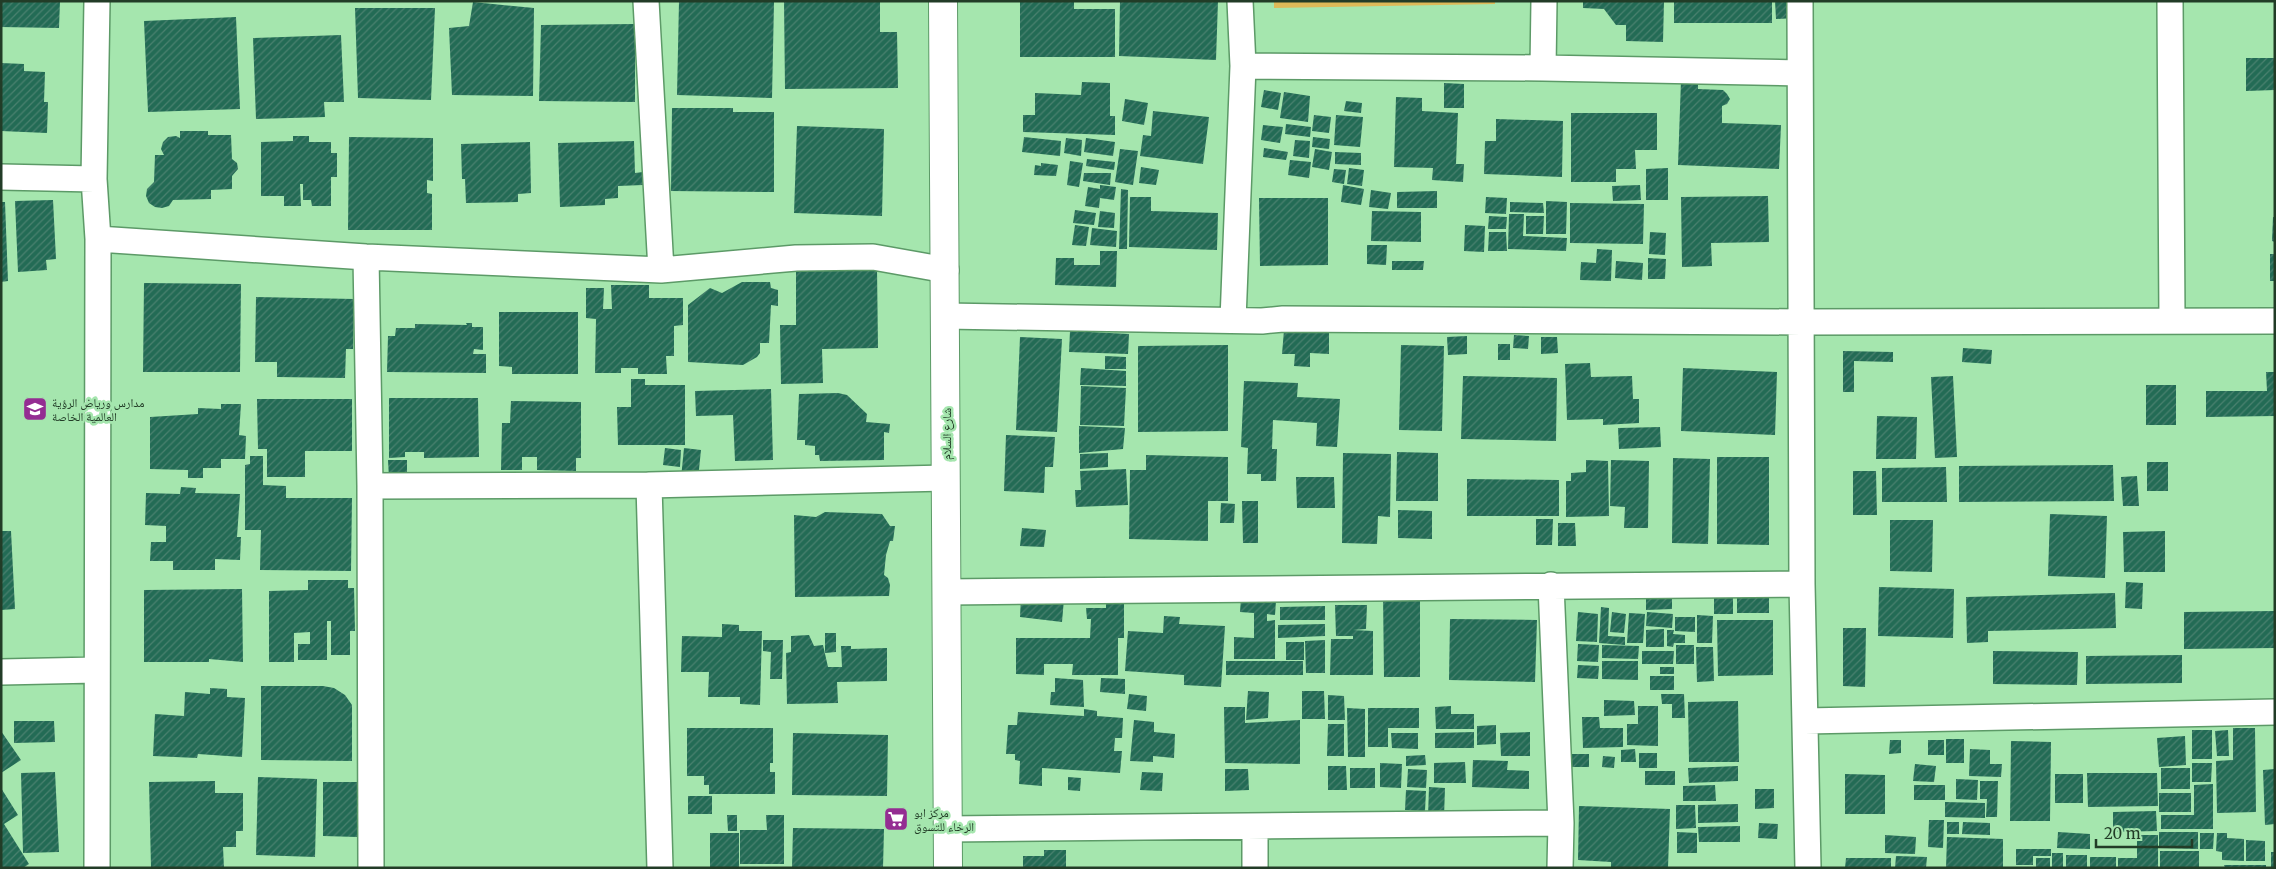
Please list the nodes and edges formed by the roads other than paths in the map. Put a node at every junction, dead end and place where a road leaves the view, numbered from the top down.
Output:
1 (97, 1) edge
2 (646, 1) edge
3 (943, 1) edge
4 (1240, 1) edge
5 (1544, 1) edge
6 (1800, 1) edge
7 (2170, 1) edge
8 (1243, 66) junction
9 (1543, 68) junction
10 (1800, 73) junction
11 (1, 177) edge
12 (94, 178) junction
13 (98, 239) junction
14 (366, 257) junction
15 (660, 270) junction
16 (946, 270) junction
17 (945, 316) junction
18 (1233, 320) junction
19 (2172, 320) junction
20 (2275, 321) edge
21 (1801, 322) junction
22 (946, 478) junction
23 (649, 485) junction
24 (370, 486) junction
25 (1802, 584) junction
26 (1551, 585) junction
27 (947, 592) junction
28 (96, 670) junction
29 (1, 672) edge
30 (2275, 712) edge
31 (1805, 721) junction
32 (1561, 823) junction
33 (1255, 828) junction
34 (948, 829) junction
35 (97, 868) edge
36 (371, 868) edge
37 (660, 868) edge
38 (948, 868) edge
39 (1255, 868) edge
40 (1560, 868) edge
41 (1808, 868) edge

1 - 12 street
2 - 15 street
3 - 16 street, شارع السلام
4 - 8 street
5 - 9 street
6 - 10 street
7 - 19 street
8 - 9 street
8 - 18 street
9 - 10 street
10 - 21 street
11 - 12 street
12 - 13 street
13 - 14 street
13 - 28 street
14 - 15 street
14 - 24 street
15 - 16 street
16 - 17 street, شارع السلام
17 - 18 street
17 - 22 street, شارع السلام
18 - 21 street
19 - 20 street
19 - 21 street
21 - 25 street
22 - 23 street
22 - 27 street, شارع السلام
23 - 24 street
23 - 37 street
24 - 36 street
25 - 26 street
25 - 31 street
26 - 27 street
26 - 32 street
27 - 34 street, شارع السلام
28 - 29 street
28 - 35 street
30 - 31 street
31 - 41 street
32 - 33 street
32 - 40 street
33 - 34 street
33 - 39 street
34 - 38 street, شارع السلام

